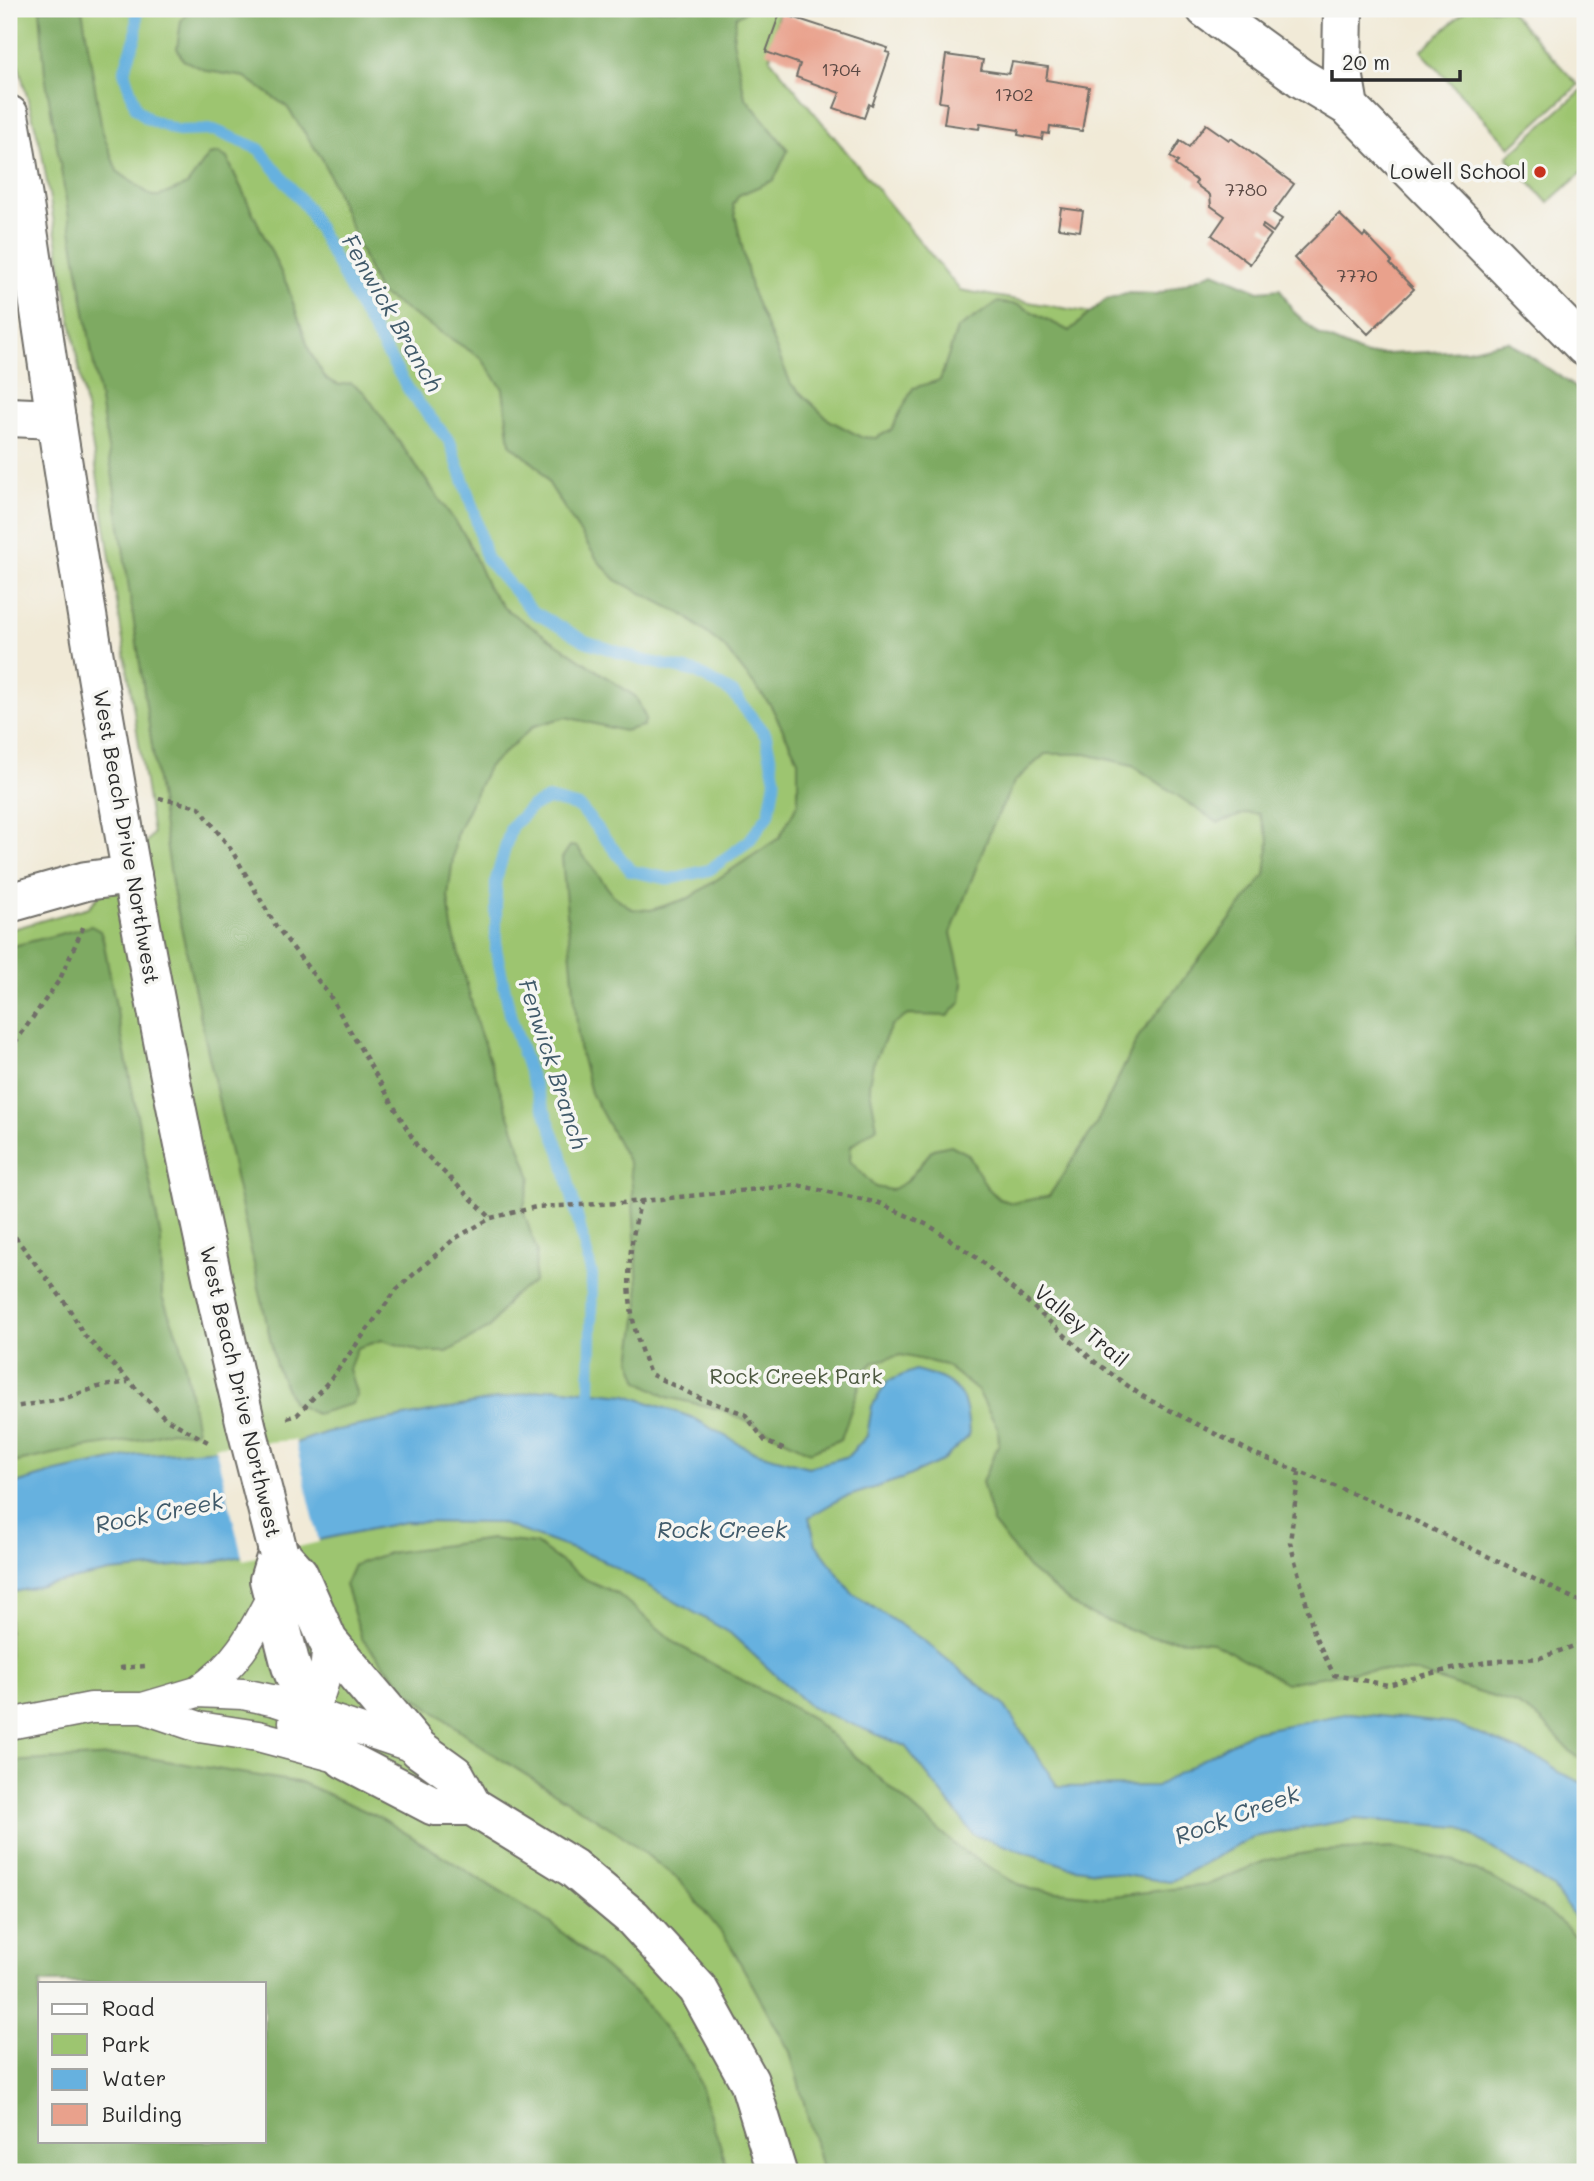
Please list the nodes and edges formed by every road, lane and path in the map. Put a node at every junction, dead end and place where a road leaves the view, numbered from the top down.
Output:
1 (1206, 9) edge
2 (1343, 9) edge
3 (1349, 107) junction
4 (9, 115) edge
5 (1585, 347) edge
6 (9, 417) edge
7 (56, 419) junction
8 (117, 789) junction
9 (132, 875) junction
10 (9, 903) edge
11 (86, 919) dead end
12 (9, 1051) edge
13 (642, 1200) junction
14 (536, 1208) dead end
15 (491, 1218) dead end
16 (129, 1382) dead end
17 (9, 1408) edge
18 (785, 1450) dead end
19 (1299, 1472) junction
20 (278, 1551) junction
21 (272, 1596) junction
22 (1585, 1604) edge
23 (328, 1641) junction
24 (1585, 1642) edge
25 (197, 1692) junction
26 (143, 1708) junction
27 (309, 1712) junction
28 (9, 1724) edge
29 (258, 1736) junction
30 (419, 1749) junction
31 (344, 1759) junction
32 (472, 1806) junction
33 (777, 2172) edge

1 - 3 street
2 - 3 street
3 - 5 street
4 - 7 street, West Beach Drive Northwest
6 - 7 street
7 - 8 street, West Beach Drive Northwest
8 - 9 street, West Beach Drive Northwest
8 - 15 path
9 - 10 street
9 - 20 street, West Beach Drive Northwest, bridge
11 - 12 path
13 - 14 path, Valley Trail
13 - 18 path
13 - 19 path, Valley Trail
16 - 17 path
19 - 22 path, Valley Trail
19 - 24 path
20 - 21 street, West Beach Drive Northwest
20 - 23 street, West Beach Drive Northwest
21 - 25 street
21 - 27 street, West Beach Drive Northwest
23 - 27 street
23 - 30 street, West Beach Drive Northwest
25 - 26 street
25 - 27 street
26 - 28 street
26 - 29 street
27 - 29 street
27 - 30 street
27 - 31 street, West Beach Drive Northwest
29 - 31 street
30 - 32 street, West Beach Drive Northwest
31 - 32 street
32 - 33 street

